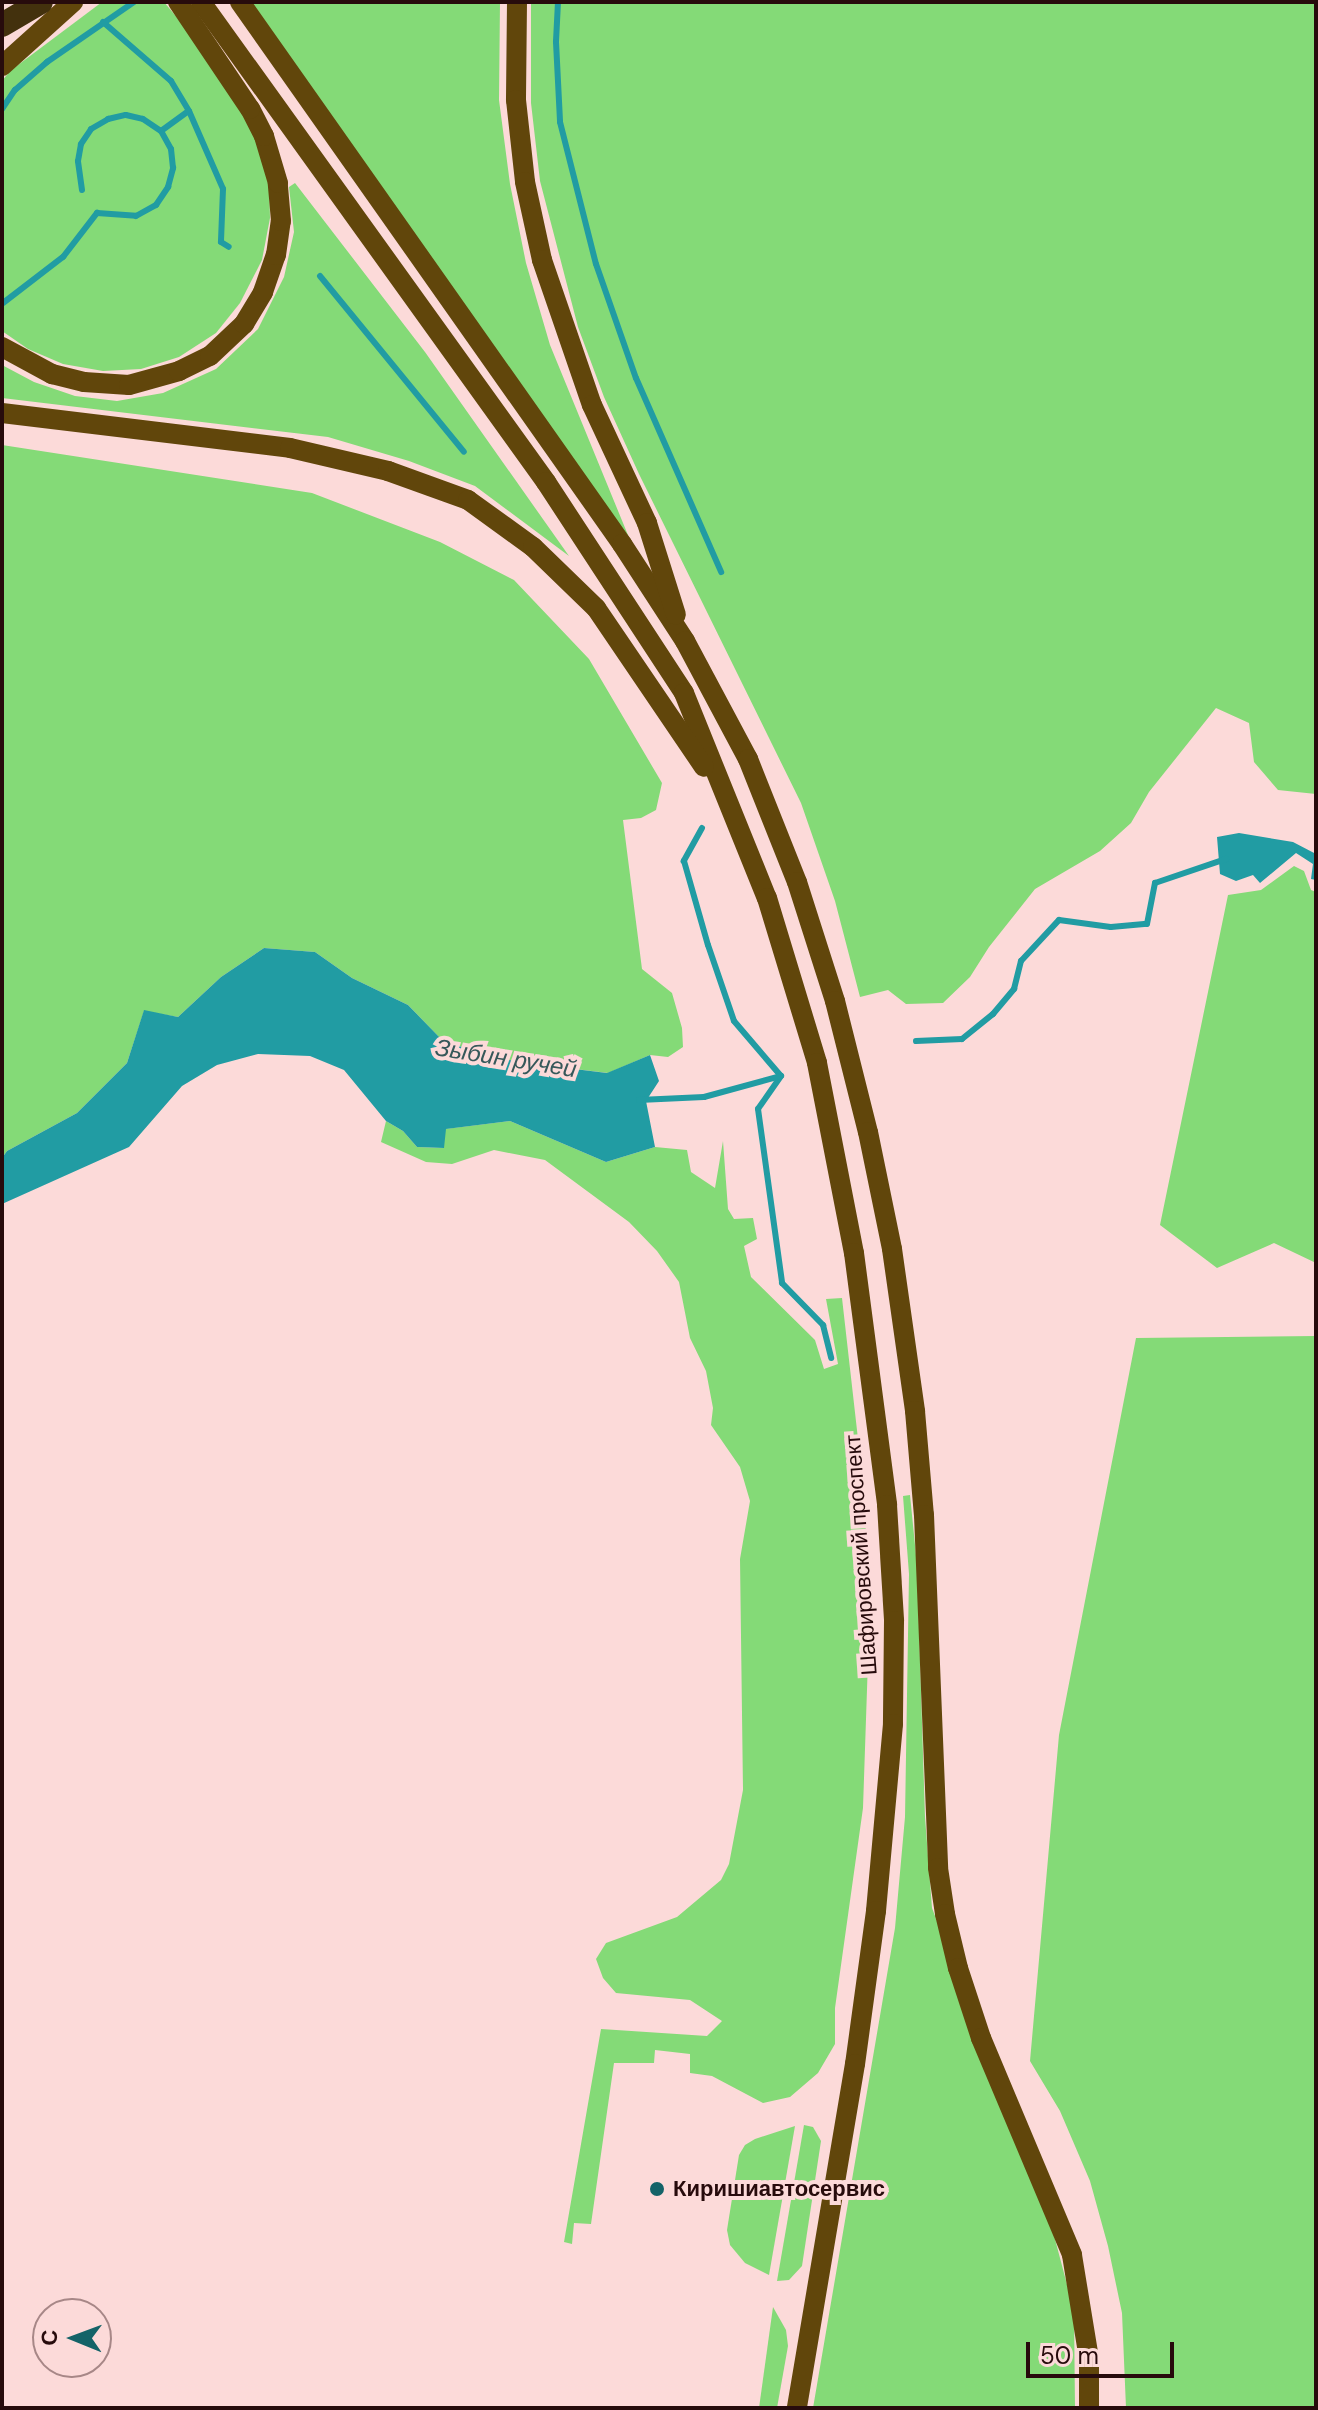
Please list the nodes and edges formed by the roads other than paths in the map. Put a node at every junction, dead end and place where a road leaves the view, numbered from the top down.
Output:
1 (41, 2) edge
2 (73, 2) edge
3 (178, 2) edge
4 (201, 2) edge
5 (240, 2) edge
6 (517, 2) edge
7 (2, 25) edge
8 (2, 66) edge
9 (2, 347) edge
10 (2, 413) edge
11 (685, 641) junction
12 (731, 808) junction
13 (797, 2408) edge
14 (1089, 2408) edge

1 - 7 highway
2 - 8 main road
3 - 9 main road
4 - 12 main road
5 - 11 main road
6 - 11 main road
10 - 12 main road
11 - 14 main road
12 - 13 main road, Шафировский проспект

